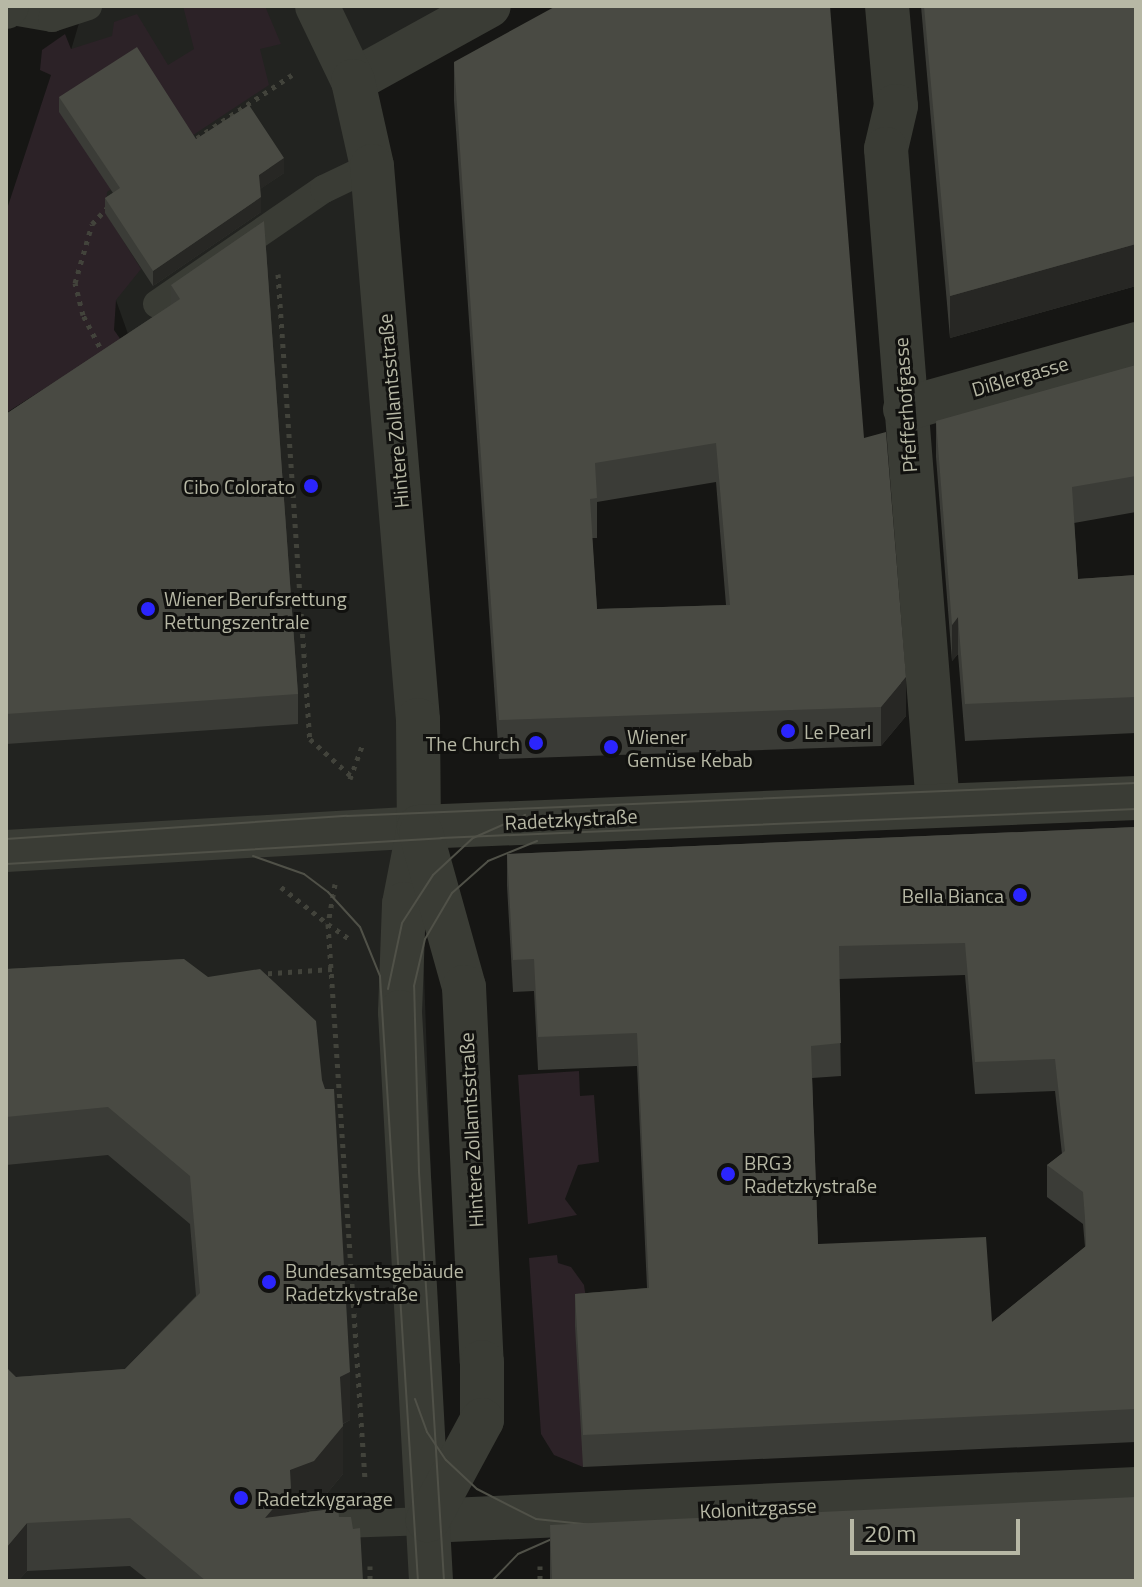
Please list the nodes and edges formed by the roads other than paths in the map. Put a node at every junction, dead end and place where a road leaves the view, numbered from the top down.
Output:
1 (88, 6) edge
2 (317, 6) edge
3 (489, 6) edge
4 (887, 6) edge
5 (6, 8) edge
6 (346, 62) junction
7 (372, 166) junction
8 (157, 304) dead end
9 (1136, 344) edge
10 (905, 409) junction
11 (1136, 798) edge
12 (938, 805) junction
13 (419, 827) junction
14 (6, 851) edge
15 (1136, 1489) edge
16 (428, 1521) junction
17 (305, 1526) edge
18 (431, 1581) edge

1 - 5 lane
2 - 6 street, Hintere Zollamtsstraße
3 - 6 street
4 - 10 street, Pfefferhofgasse
6 - 7 street, Hintere Zollamtsstraße
7 - 8 lane
7 - 13 street, Hintere Zollamtsstraße
9 - 10 street, Dißlergasse
10 - 12 street, Pfefferhofgasse
11 - 12 street, Radetzkystraße
12 - 13 street, Radetzkystraße
13 - 14 street, Radetzkystraße
13 - 16 street, Hintere Zollamtsstraße
13 - 16 street, Hintere Zollamtsstraße
15 - 16 street, Kolonitzgasse
16 - 17 lane
16 - 18 street, Hintere Zollamtsstraße

